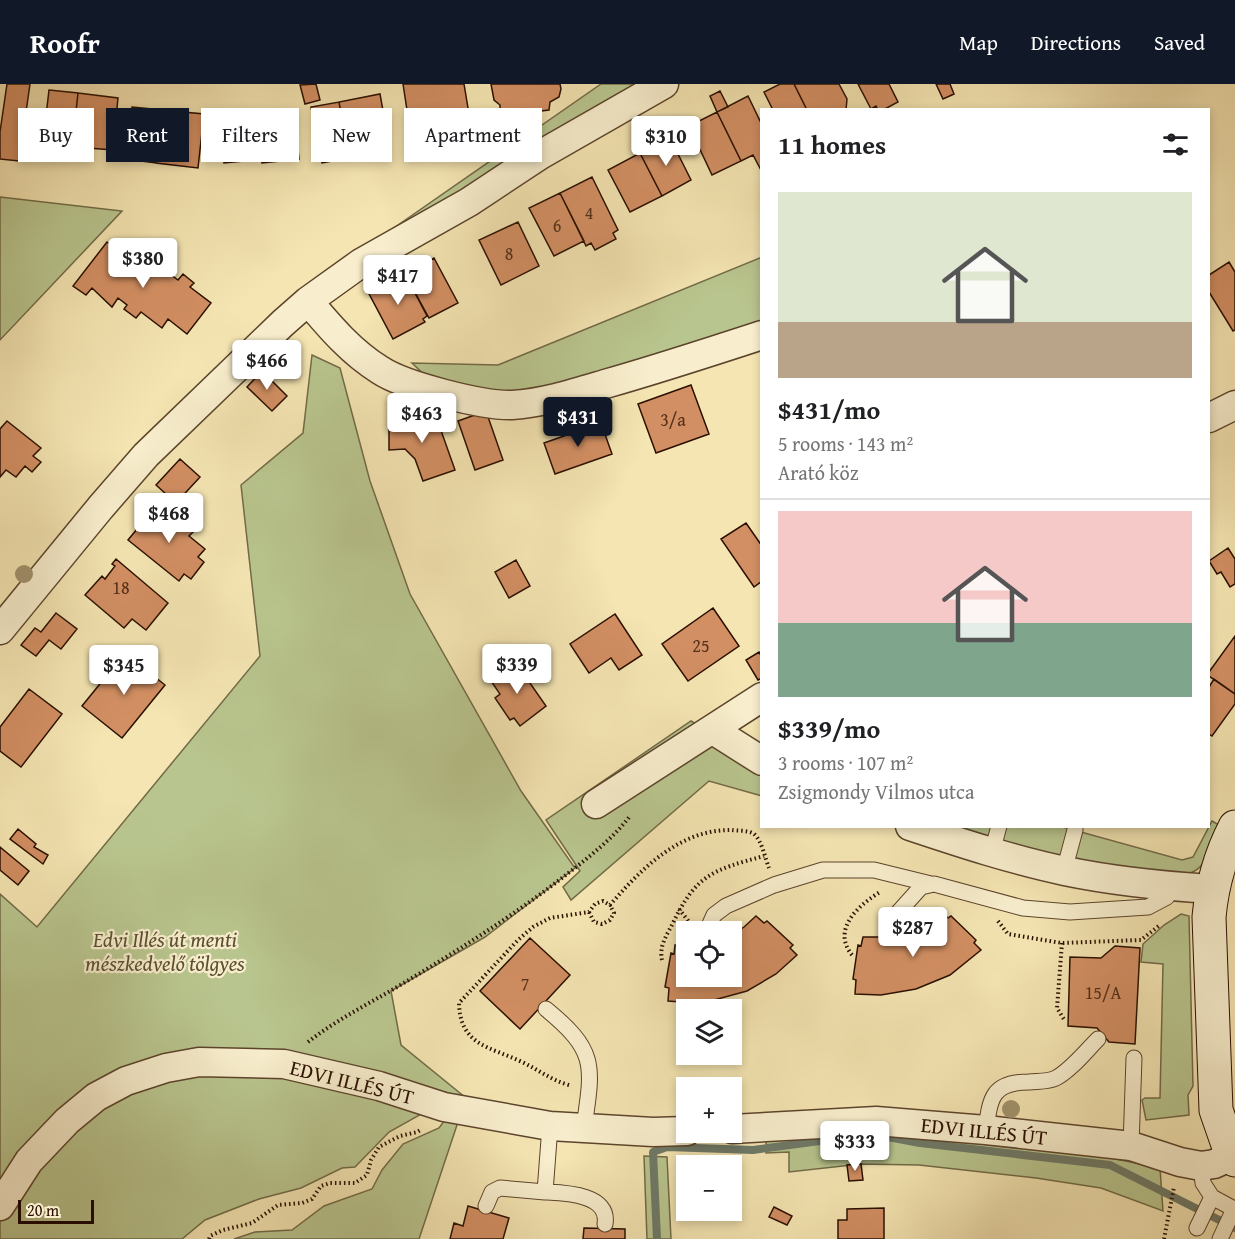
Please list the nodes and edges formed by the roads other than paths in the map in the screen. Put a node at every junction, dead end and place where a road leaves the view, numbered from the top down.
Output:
1 (664, 84) edge
2 (308, 302) junction
3 (760, 336) edge
4 (1235, 405) edge
5 (1210, 418) edge
6 (0, 630) edge
7 (760, 698) edge
8 (713, 730) junction
9 (760, 760) edge
10 (596, 804) dead end
11 (1235, 827) edge
12 (923, 828) edge
13 (1076, 828) edge
14 (996, 839) edge
15 (1064, 871) junction
16 (1221, 880) edge
17 (934, 884) junction
18 (1170, 885) junction
19 (711, 921) edge
20 (902, 934) dead end
21 (546, 1009) dead end
22 (1098, 1039) dead end
23 (1134, 1058) dead end
24 (550, 1125) junction
25 (584, 1128) junction
26 (742, 1128) edge
27 (986, 1130) junction
28 (676, 1131) edge
29 (1131, 1146) junction
30 (1223, 1161) edge
31 (545, 1192) junction
32 (1210, 1201) junction
33 (0, 1206) edge
34 (486, 1206) dead end
35 (604, 1224) dead end
36 (1198, 1225) dead end
37 (1221, 1239) edge

1 - 2 street
2 - 3 street
2 - 6 street
4 - 5 street
7 - 8 street
8 - 9 street
8 - 10 street
11 - 16 street
12 - 14 street
13 - 15 lane
14 - 15 street
15 - 18 street
16 - 18 street
16 - 30 street
17 - 18 lane
17 - 19 lane
17 - 20 lane
21 - 25 lane
22 - 27 lane
23 - 29 lane
24 - 25 street, EDVI ILLÉS ÚT
24 - 31 lane
24 - 33 street, EDVI ILLÉS ÚT
25 - 28 street, EDVI ILLÉS ÚT
26 - 27 street, EDVI ILLÉS ÚT
27 - 29 street, EDVI ILLÉS ÚT
29 - 30 street, EDVI ILLÉS ÚT
30 - 32 lane
31 - 34 lane
31 - 35 lane
32 - 36 lane
32 - 37 lane

